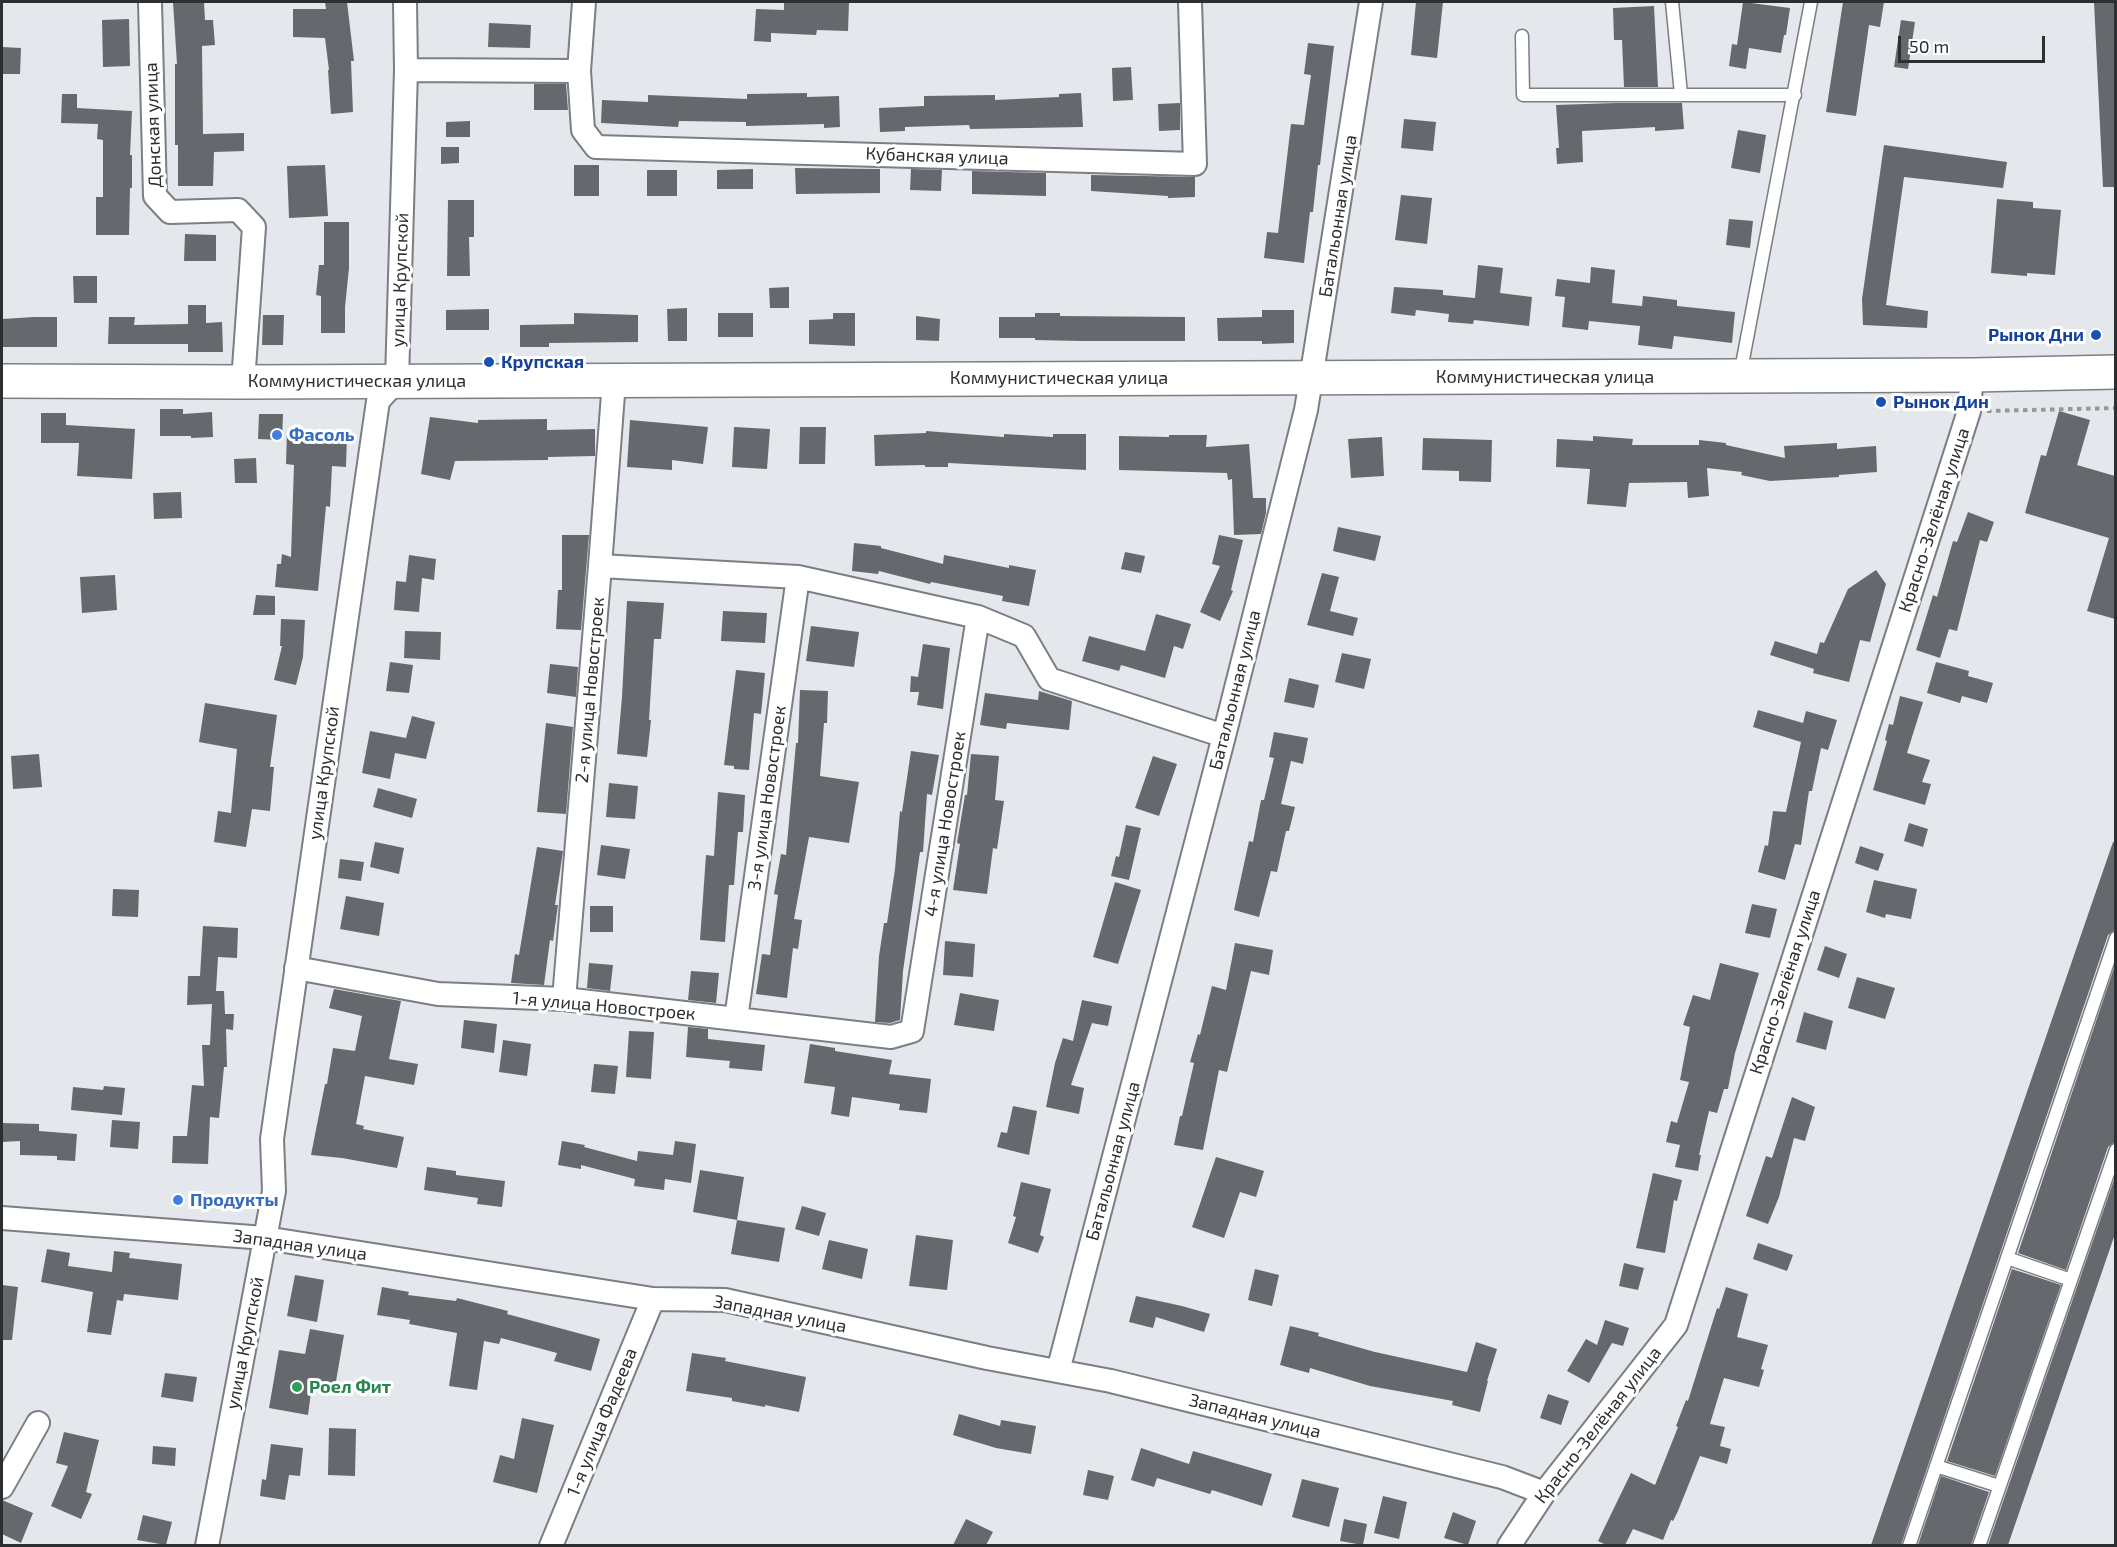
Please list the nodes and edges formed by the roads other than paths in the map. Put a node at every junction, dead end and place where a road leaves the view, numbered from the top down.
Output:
1 (150, 2) edge
2 (405, 2) edge
3 (584, 2) edge
4 (1190, 2) edge
5 (1371, 2) edge
6 (1672, 2) edge
7 (1811, 2) edge
8 (1522, 36) dead end
9 (406, 70) junction
10 (579, 71) junction
11 (1681, 94) junction
12 (1795, 95) junction
13 (2115, 372) edge
14 (1972, 375) junction
15 (1740, 376) junction
16 (1313, 377) junction
17 (397, 380) junction
18 (2, 381) edge
19 (614, 381) junction
20 (243, 382) junction
21 (600, 566) junction
22 (798, 577) junction
23 (978, 617) junction
24 (1224, 736) junction
25 (2115, 938) edge
26 (296, 968) junction
27 (564, 999) junction
28 (736, 1019) junction
29 (912, 1031) joint
30 (2115, 1150) edge
31 (2, 1218) edge
32 (265, 1238) junction
33 (2007, 1258) junction
34 (2071, 1280) junction
35 (653, 1299) junction
36 (1058, 1371) junction
37 (38, 1423) dead end
38 (1936, 1466) junction
39 (1999, 1486) junction
40 (2, 1487) edge
41 (1544, 1493) junction
42 (207, 1545) edge
43 (551, 1545) edge
44 (1509, 1545) edge
45 (1909, 1545) edge
46 (1979, 1545) edge

1 - 20 street, Донская улица
2 - 9 street, улица Крупской
3 - 10 street, Кубанская улица
4 - 10 street, Кубанская улица
5 - 16 street, Батальонная улица
6 - 11 lane
7 - 12 lane
8 - 11 lane
9 - 10 street
9 - 17 street, улица Крупской
11 - 12 lane
12 - 15 lane
13 - 14 main road, Коммунистическая улица
14 - 15 main road, Коммунистическая улица
14 - 41 street, Красно-Зелёная улица
15 - 16 main road, Коммунистическая улица
16 - 19 main road, Коммунистическая улица
16 - 24 street, Батальонная улица
17 - 19 main road, Коммунистическая улица
17 - 20 main road, Коммунистическая улица
17 - 26 street, улица Крупской
18 - 20 main road, Коммунистическая улица
19 - 21 street, 2-я улица Новостроек
21 - 22 street
21 - 27 street, 2-я улица Новостроек
22 - 23 street
22 - 28 street, 3-я улица Новостроек
23 - 24 street
23 - 29 street, 4-я улица Новостроек
24 - 36 street, Батальонная улица
25 - 33 lane
26 - 27 street, 1-я улица Новостроек
26 - 32 street, улица Крупской
27 - 28 street, 1-я улица Новостроек
28 - 29 street, 1-я улица Новостроек
30 - 34 lane
31 - 32 street, Западная улица
32 - 35 street, Западная улица
32 - 42 street, улица Крупской
33 - 34 lane
33 - 38 lane
34 - 39 lane
35 - 36 street, Западная улица
35 - 43 street, 1-я улица Фадеева
36 - 41 street, Западная улица
37 - 40 street
38 - 39 lane
38 - 45 lane
39 - 46 lane
41 - 44 street, Красно-Зелёная улица

